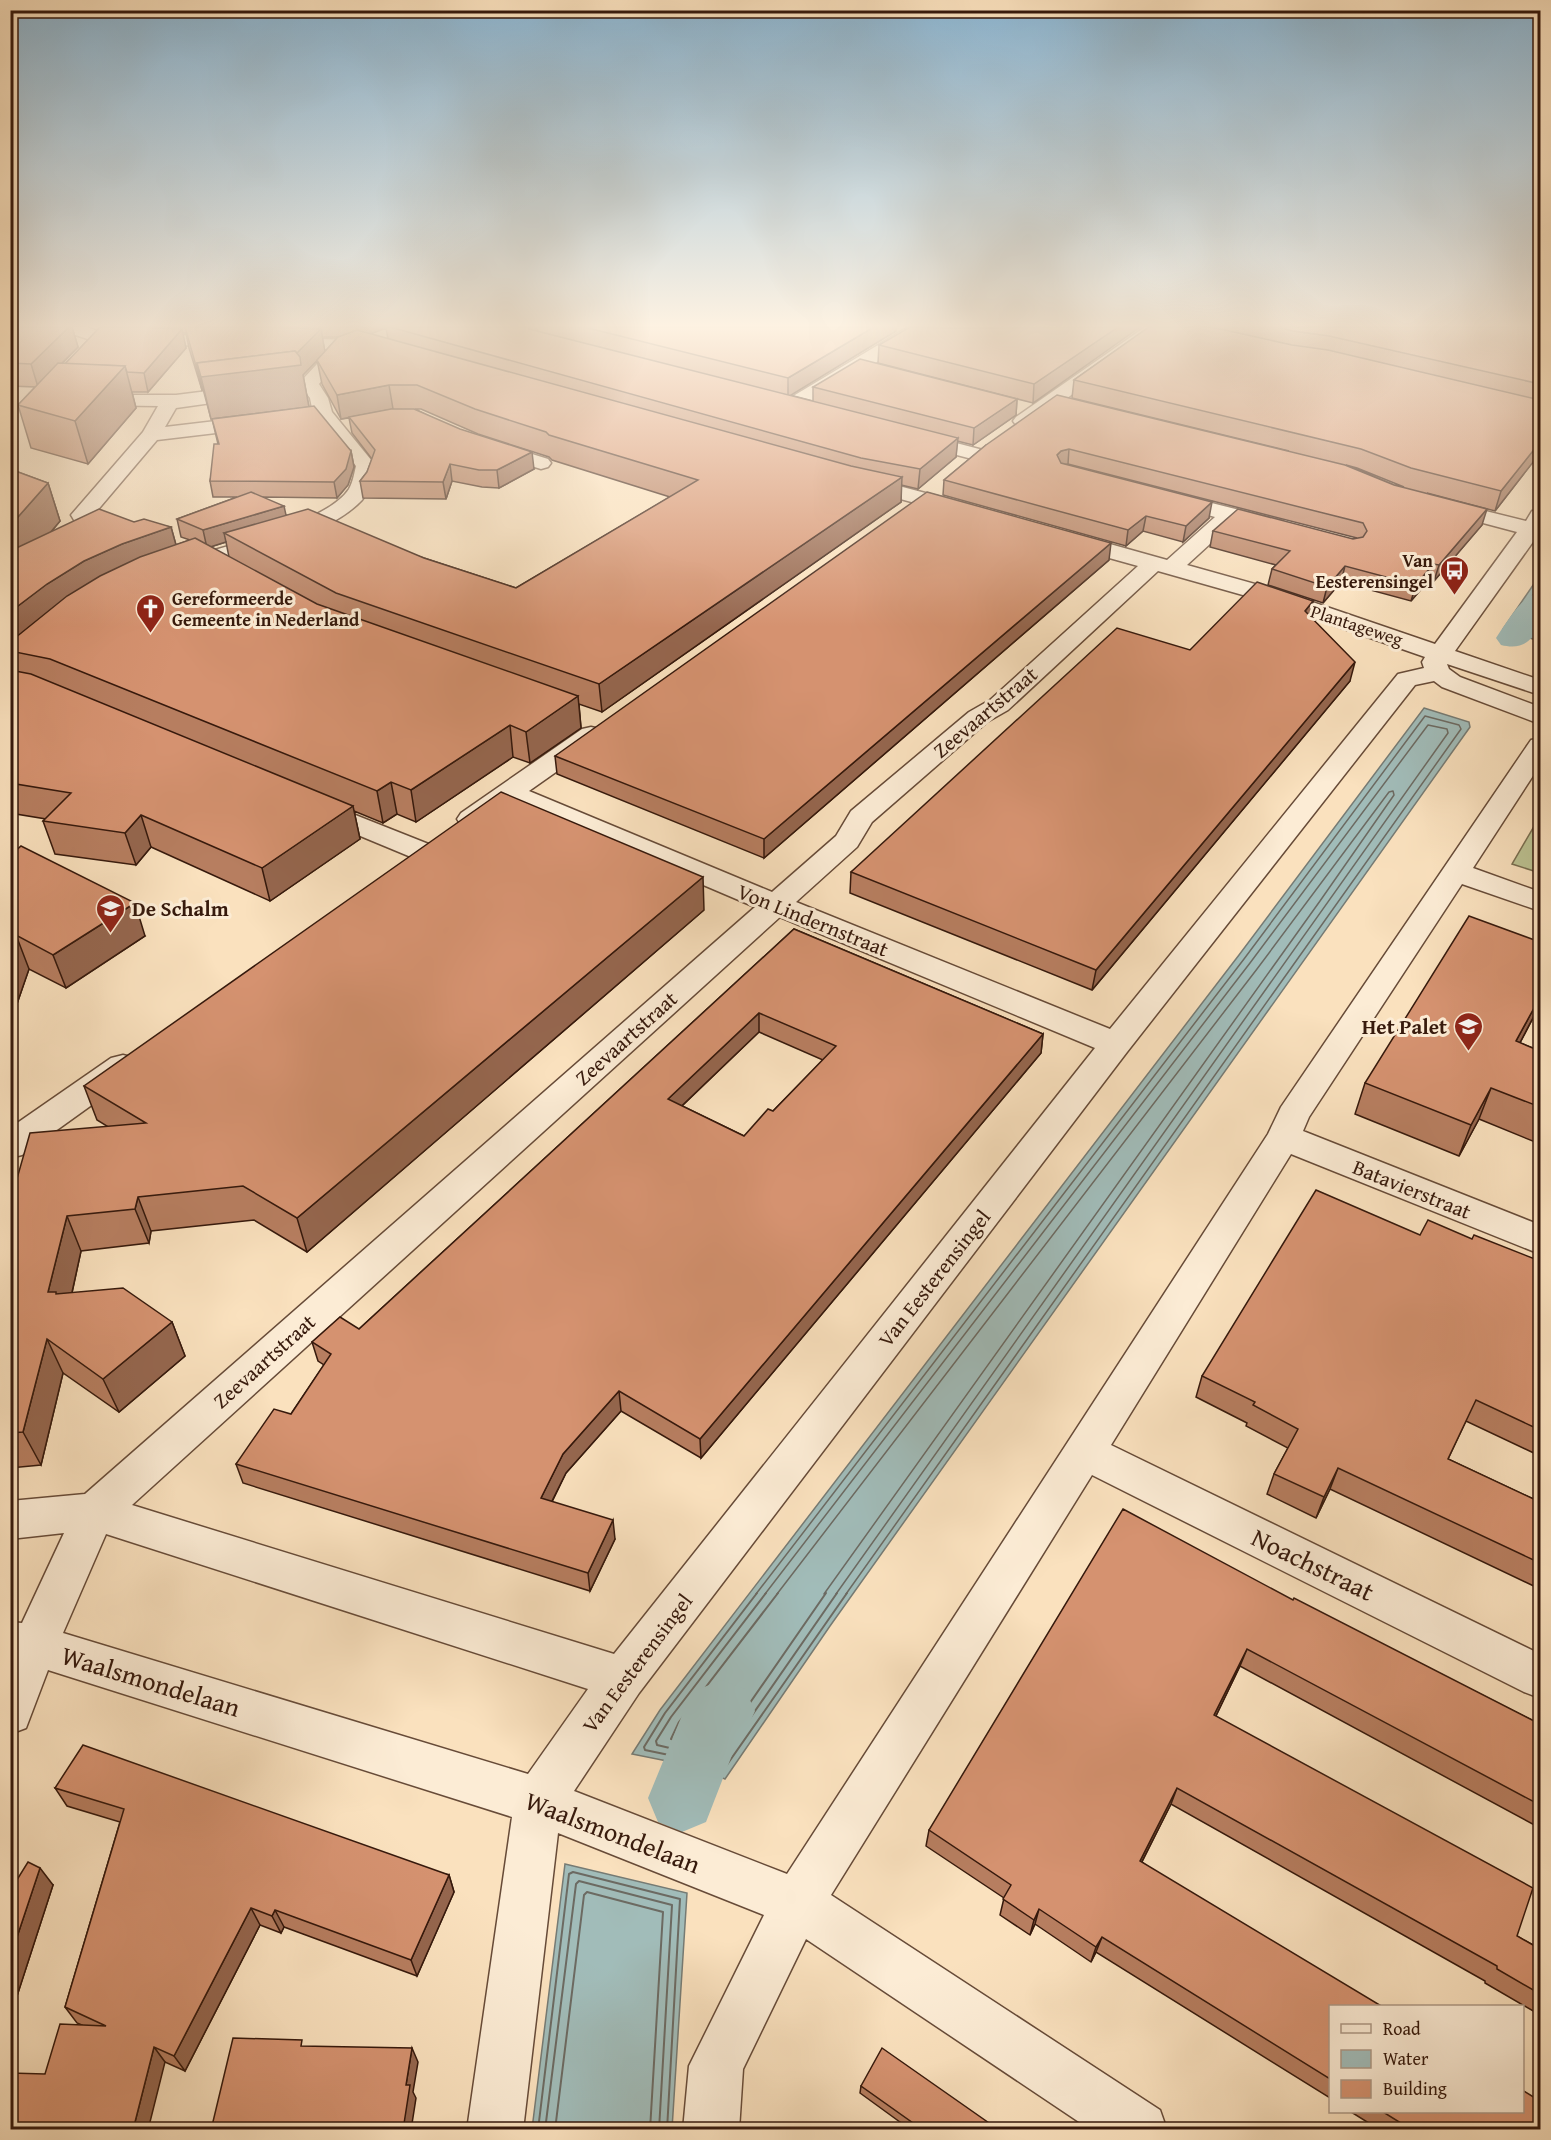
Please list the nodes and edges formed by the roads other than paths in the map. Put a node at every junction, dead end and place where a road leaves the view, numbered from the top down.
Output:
1 (156, 427) edge
2 (217, 427) edge
3 (335, 427) edge
4 (1016, 427) edge
5 (1010, 431) edge
6 (896, 433) edge
7 (151, 435) junction
8 (470, 440) edge
9 (993, 443) edge
10 (976, 454) junction
11 (541, 463) edge
12 (958, 469) edge
13 (841, 475) edge
14 (931, 491) junction
15 (1149, 493) edge
16 (1419, 500) edge
17 (1230, 514) junction
18 (989, 517) edge
19 (894, 519) edge
20 (1536, 522) edge
21 (1295, 531) edge
22 (1044, 532) edge
23 (147, 536) edge
24 (179, 546) edge
25 (207, 558) junction
26 (1162, 565) junction
27 (156, 573) edge
28 (238, 575) edge
29 (1439, 663) junction
30 (1540, 688) edge
31 (1540, 716) edge
32 (601, 720) edge
33 (1540, 746) edge
34 (510, 793) junction
35 (290, 797) edge
36 (438, 841) junction
37 (392, 872) edge
38 (1455, 872) junction
39 (1540, 902) edge
40 (776, 905) junction
41 (1116, 1044) junction
42 (144, 1050) edge
43 (1284, 1137) junction
44 (10, 1146) edge
45 (1540, 1240) edge
46 (1086, 1452) junction
47 (96, 1512) junction
48 (10, 1520) edge
49 (22, 1644) edge
50 (1540, 1677) edge
51 (623, 1678) junction
52 (10, 1712) edge
53 (538, 1801) junction
54 (797, 1903) junction
55 (495, 2130) edge
56 (711, 2130) edge
57 (1140, 2130) edge

1 - 7 street
2 - 7 street
3 - 25 street
4 - 5 street
6 - 10 street
7 - 23 street
8 - 11 street
9 - 10 street
10 - 12 street
13 - 14 street
14 - 18 street
14 - 19 street
15 - 17 street
16 - 20 street
17 - 21 street
17 - 26 street
20 - 29 street
22 - 26 street, Plantageweg
24 - 25 street
25 - 27 street
25 - 28 street
26 - 29 street, Plantageweg
26 - 40 street, Zeevaartstraat
29 - 30 street, Plantageweg
29 - 31 street, Plantageweg
29 - 41 street, Van Eesterensingel
32 - 34 street
33 - 38 street
34 - 36 street
34 - 40 street, Von Lindernstraat
35 - 36 street
36 - 37 street
38 - 39 street
38 - 43 street
40 - 41 street, Von Lindernstraat
40 - 47 street, Zeevaartstraat
41 - 51 street, Van Eesterensingel
42 - 44 street
43 - 45 street, Batavierstraat
43 - 46 street
46 - 50 street, Noachstraat
46 - 54 street
47 - 48 street
47 - 49 street, Waalsmondelaan
47 - 51 street
49 - 52 street
49 - 53 street, Waalsmondelaan
51 - 53 street, Van Eesterensingel
53 - 54 street, Waalsmondelaan
53 - 55 street, Van Eesterensingel
54 - 56 street
54 - 57 street, Waalsmondelaan

